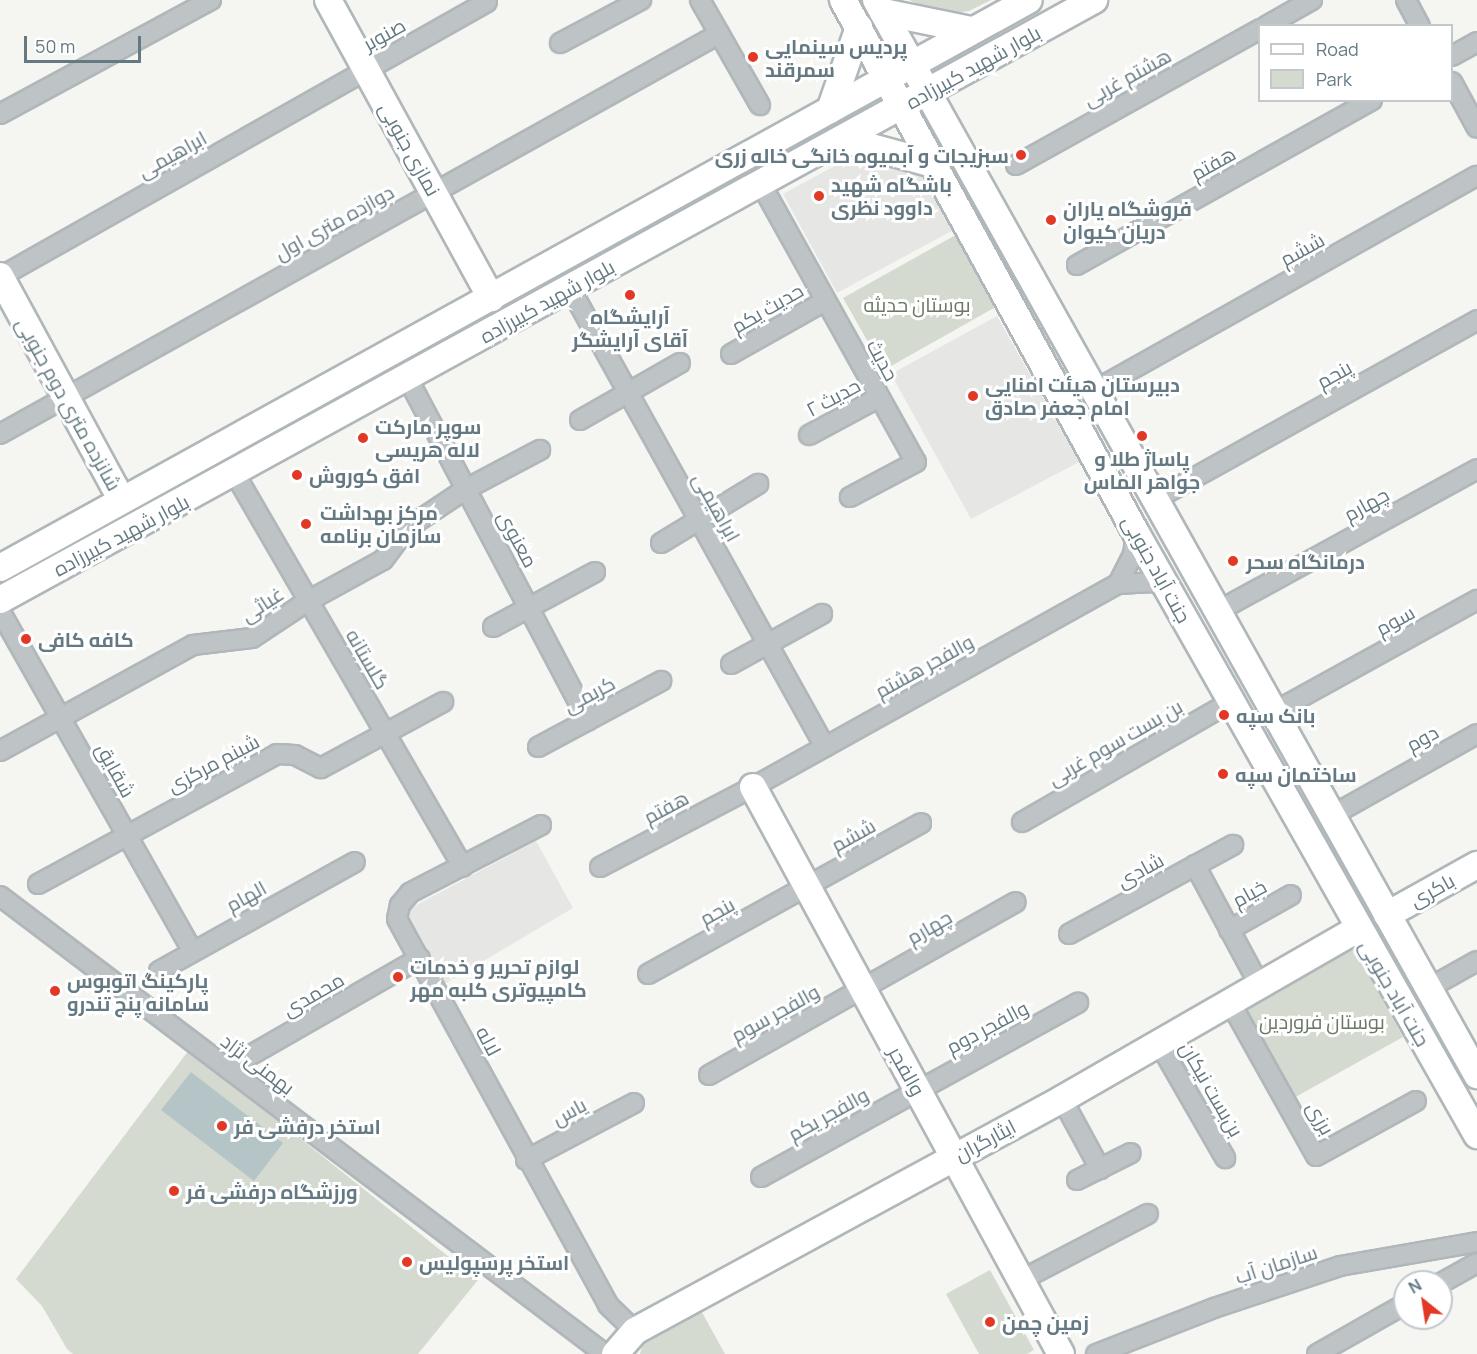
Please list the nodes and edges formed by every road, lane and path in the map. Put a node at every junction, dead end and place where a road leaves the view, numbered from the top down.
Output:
1 (211, 0) edge
2 (328, 0) edge
3 (641, 0) edge
4 (700, 0) edge
5 (843, 0) edge
6 (1029, 0) edge
7 (1094, 0) edge
8 (1312, 0) edge
9 (1406, 0) edge
10 (487, 2) dead end
11 (880, 6) edge
12 (1270, 24) edge
13 (1419, 24) edge
14 (858, 27) junction
15 (971, 30) junction
16 (1258, 30) edge
17 (719, 34) junction
18 (1477, 42) edge
19 (560, 43) dead end
20 (1453, 55) edge
21 (913, 65) junction
22 (367, 70) junction
23 (888, 79) junction
24 (1453, 84) edge
25 (929, 91) junction
26 (1368, 102) edge
27 (760, 105) dead end
28 (904, 106) junction
29 (830, 110) junction
30 (0, 114) edge
31 (1477, 128) edge
32 (842, 139) junction
33 (937, 165) junction
34 (1016, 165) dead end
35 (1477, 176) edge
36 (760, 184) junction
37 (433, 192) junction
38 (1077, 265) dead end
39 (0, 277) edge
40 (570, 288) junction
41 (492, 298) junction
42 (825, 301) junction
43 (1477, 320) edge
44 (731, 354) dead end
45 (680, 363) dead end
46 (408, 379) junction
47 (1095, 390) junction
48 (629, 393) junction
49 (66, 397) junction
50 (878, 398) junction
51 (580, 420) dead end
52 (0, 434) edge
53 (808, 435) dead end
54 (540, 450) dead end
55 (1477, 469) edge
56 (235, 474) junction
57 (758, 484) dead end
58 (466, 489) junction
59 (850, 497) dead end
60 (121, 499) junction
61 (1155, 499) junction
62 (699, 520) junction
63 (1136, 533) junction
64 (662, 543) dead end
65 (0, 568) edge
66 (595, 572) dead end
67 (1118, 584) junction
68 (1168, 589) junction
69 (0, 600) edge
70 (308, 600) junction
71 (1477, 600) edge
72 (529, 608) junction
73 (0, 611) edge
74 (1218, 611) junction
75 (822, 614) dead end
76 (493, 627) dead end
77 (767, 644) junction
78 (731, 664) dead end
79 (660, 681) dead end
80 (443, 702) dead end
81 (1231, 702) junction
82 (1274, 712) junction
83 (60, 718) junction
84 (588, 720) junction
85 (386, 734) junction
86 (1477, 734) edge
87 (538, 747) dead end
88 (825, 747) junction
89 (0, 751) edge
90 (753, 787) junction
91 (1331, 816) junction
92 (1022, 822) dead end
93 (921, 823) dead end
94 (541, 825) dead end
95 (127, 835) junction
96 (1233, 845) dead end
97 (355, 862) dead end
98 (1196, 865) junction
99 (1477, 866) edge
100 (463, 867) junction
101 (600, 867) dead end
102 (38, 884) dead end
103 (807, 887) junction
104 (0, 896) edge
105 (1291, 896) dead end
106 (1016, 902) dead end
107 (1387, 915) junction
108 (1358, 929) junction
109 (1230, 930) junction
110 (1069, 934) dead end
111 (192, 951) junction
112 (420, 958) junction
113 (1477, 961) edge
114 (159, 971) dead end
115 (648, 974) dead end
116 (1260, 986) junction
117 (1429, 988) junction
118 (863, 991) junction
119 (1230, 1002) junction
120 (1078, 1003) dead end
121 (1159, 1043) junction
122 (228, 1068) junction
123 (709, 1075) dead end
124 (1477, 1075) edge
125 (917, 1090) junction
126 (1062, 1099) junction
127 (1416, 1101) dead end
128 (634, 1103) dead end
129 (1477, 1135) edge
130 (1131, 1153) dead end
131 (954, 1157) junction
132 (1225, 1158) dead end
133 (525, 1160) junction
134 (1100, 1169) junction
135 (761, 1177) dead end
136 (1077, 1180) dead end
137 (1148, 1214) dead end
138 (1477, 1242) edge
139 (1477, 1263) edge
140 (1453, 1276) edge
141 (1021, 1281) junction
142 (1393, 1311) edge
143 (635, 1331) junction
144 (604, 1354) edge
145 (615, 1354) edge
146 (1061, 1354) edge
147 (1095, 1354) edge
148 (1317, 1354) edge

1 - 30 street
2 - 22 main road, نمازی جنوبی
3 - 19 street
4 - 17 street
5 - 14 main road, جنت آباد جنوبی
6 - 15 main road, بلوار شهید کبیرزاده
7 - 25 main road, بلوار شهید کبیرزاده
8 - 12 street
9 - 13 street
10 - 22 street, صنوبر
11 - 15 main road
11 - 21 main road, جنت آباد جنوبی
14 - 23 main road, جنت آباد جنوبی
14 - 29 main road
15 - 21 main road, بلوار شهید کبیرزاده
16 - 34 street, هشتم غربی
17 - 27 street
17 - 37 street, دوازده متری اول
18 - 20 street
21 - 23 main road, بلوار شهید کبیرزاده
21 - 25 main road, جنت آباد جنوبی
22 - 37 main road, نمازی جنوبی
22 - 39 street, ابراهیمی
23 - 28 main road, جنت آباد جنوبی
23 - 29 main road, بلوار شهید کبیرزاده
24 - 31 street
25 - 28 main road, بلوار شهید کبیرزاده
25 - 47 main road, جنت آباد جنوبی
26 - 38 street, هفتم
28 - 32 main road, بلوار شهید کبیرزاده
28 - 33 main road, جنت آباد جنوبی
29 - 41 main road, بلوار شهید کبیرزاده
32 - 33 main road
32 - 36 main road, بلوار شهید کبیرزاده
33 - 63 main road, جنت آباد جنوبی
35 - 47 street, ششم
36 - 40 main road, بلوار شهید کبیرزاده
36 - 42 street, حدیث
37 - 41 main road, نمازی جنوبی
37 - 49 street, دوازده متری اول
39 - 49 main road, شانزده متری دوم جنوبی
40 - 46 main road, بلوار شهید کبیرزاده
40 - 48 street, ابراهیمی
41 - 60 main road, بلوار شهید کبیرزاده
42 - 44 street, حدیث یکم
42 - 50 street, حدیث
43 - 61 street, پنجم
45 - 48 street
46 - 56 main road, بلوار شهید کبیرزاده
46 - 58 street, معنوی
47 - 61 main road, جنت آباد جنوبی
48 - 51 street
48 - 62 street, ابراهیمی
49 - 52 street, دوازده متری اول
49 - 60 main road, شانزده متری دوم جنوبی
50 - 53 street, حدیث ۲
50 - 59 street, حدیث
54 - 58 street, غیاثی
55 - 74 street, چهارم
56 - 69 main road, بلوار شهید کبیرزاده
56 - 70 street, گلستانه
57 - 62 street
58 - 70 street, غیاثی
58 - 72 street, معنوی
60 - 65 main road, بلوار شهید کبیرزاده
61 - 74 main road, جنت آباد جنوبی
62 - 64 street
62 - 77 street, ابراهیمی
63 - 67 street
63 - 68 main road, جنت آباد جنوبی
66 - 72 street
67 - 68 street
67 - 88 street, والفجر هشتم
68 - 81 main road, جنت آباد جنوبی
70 - 83 street, غیاثی
70 - 85 street, گلستانه
71 - 82 street, سوم
72 - 76 street
72 - 84 street, معنوی
73 - 83 street, شقایق
74 - 82 main road, جنت آباد جنوبی
75 - 77 street
77 - 78 street
77 - 88 street, ابراهیمی
79 - 84 street, کریمی
80 - 85 street
81 - 92 street, بن بست سوم غربی
81 - 108 main road, جنت آباد جنوبی
82 - 91 main road, جنت آباد جنوبی
83 - 89 street, غیاثی
83 - 95 street, شقایق
84 - 87 street, کریمی
85 - 95 street, شبنم مرکزی
85 - 100 street, گلستانه
86 - 91 street, دوم
88 - 90 street, والفجر هشتم
90 - 101 street, هفتم
90 - 103 main road, والفجر
91 - 107 main road, جنت آباد جنوبی
93 - 103 street, ششم
94 - 100 street, لاله
95 - 102 street
95 - 111 street, شقایق
96 - 98 street, شادی
97 - 111 street, الهام
98 - 109 street
98 - 110 street, شادی
99 - 107 main road, باکری
100 - 112 street, لاله
103 - 115 street, پنجم
103 - 118 main road, والفجر
104 - 122 street, بهمنی نژاد
105 - 109 street, خیام
106 - 118 street, چهارم
107 - 117 main road, جنت آباد جنوبی
108 - 116 main road, ایثارگران
108 - 129 main road, جنت آباد جنوبی
109 - 116 street
111 - 114 street, الهام
112 - 122 street, محمدی
112 - 133 street, لاله
113 - 117 street
116 - 119 main road, ایثارگران
117 - 124 main road, جنت آباد جنوبی
118 - 123 street, والفجر سوم
118 - 125 main road, والفجر
119 - 121 main road, ایثارگران
119 - 127 street, برزی
120 - 125 street, والفجر دوم
121 - 126 main road, ایثارگران
121 - 132 street, بن‌بست نیکان
122 - 144 street, بهمنی نژاد
125 - 131 main road, والفجر
125 - 135 street, والفجر یکم
126 - 131 main road, ایثارگران
126 - 134 street
128 - 133 street, یاس
130 - 134 street
131 - 141 main road, والفجر
131 - 143 main road, ایثارگران
133 - 143 street, لاله
134 - 136 street
137 - 141 street
138 - 147 street, سازمان آب
139 - 140 street
141 - 146 main road, والفجر
142 - 148 street
143 - 145 main road, ایثارگران

